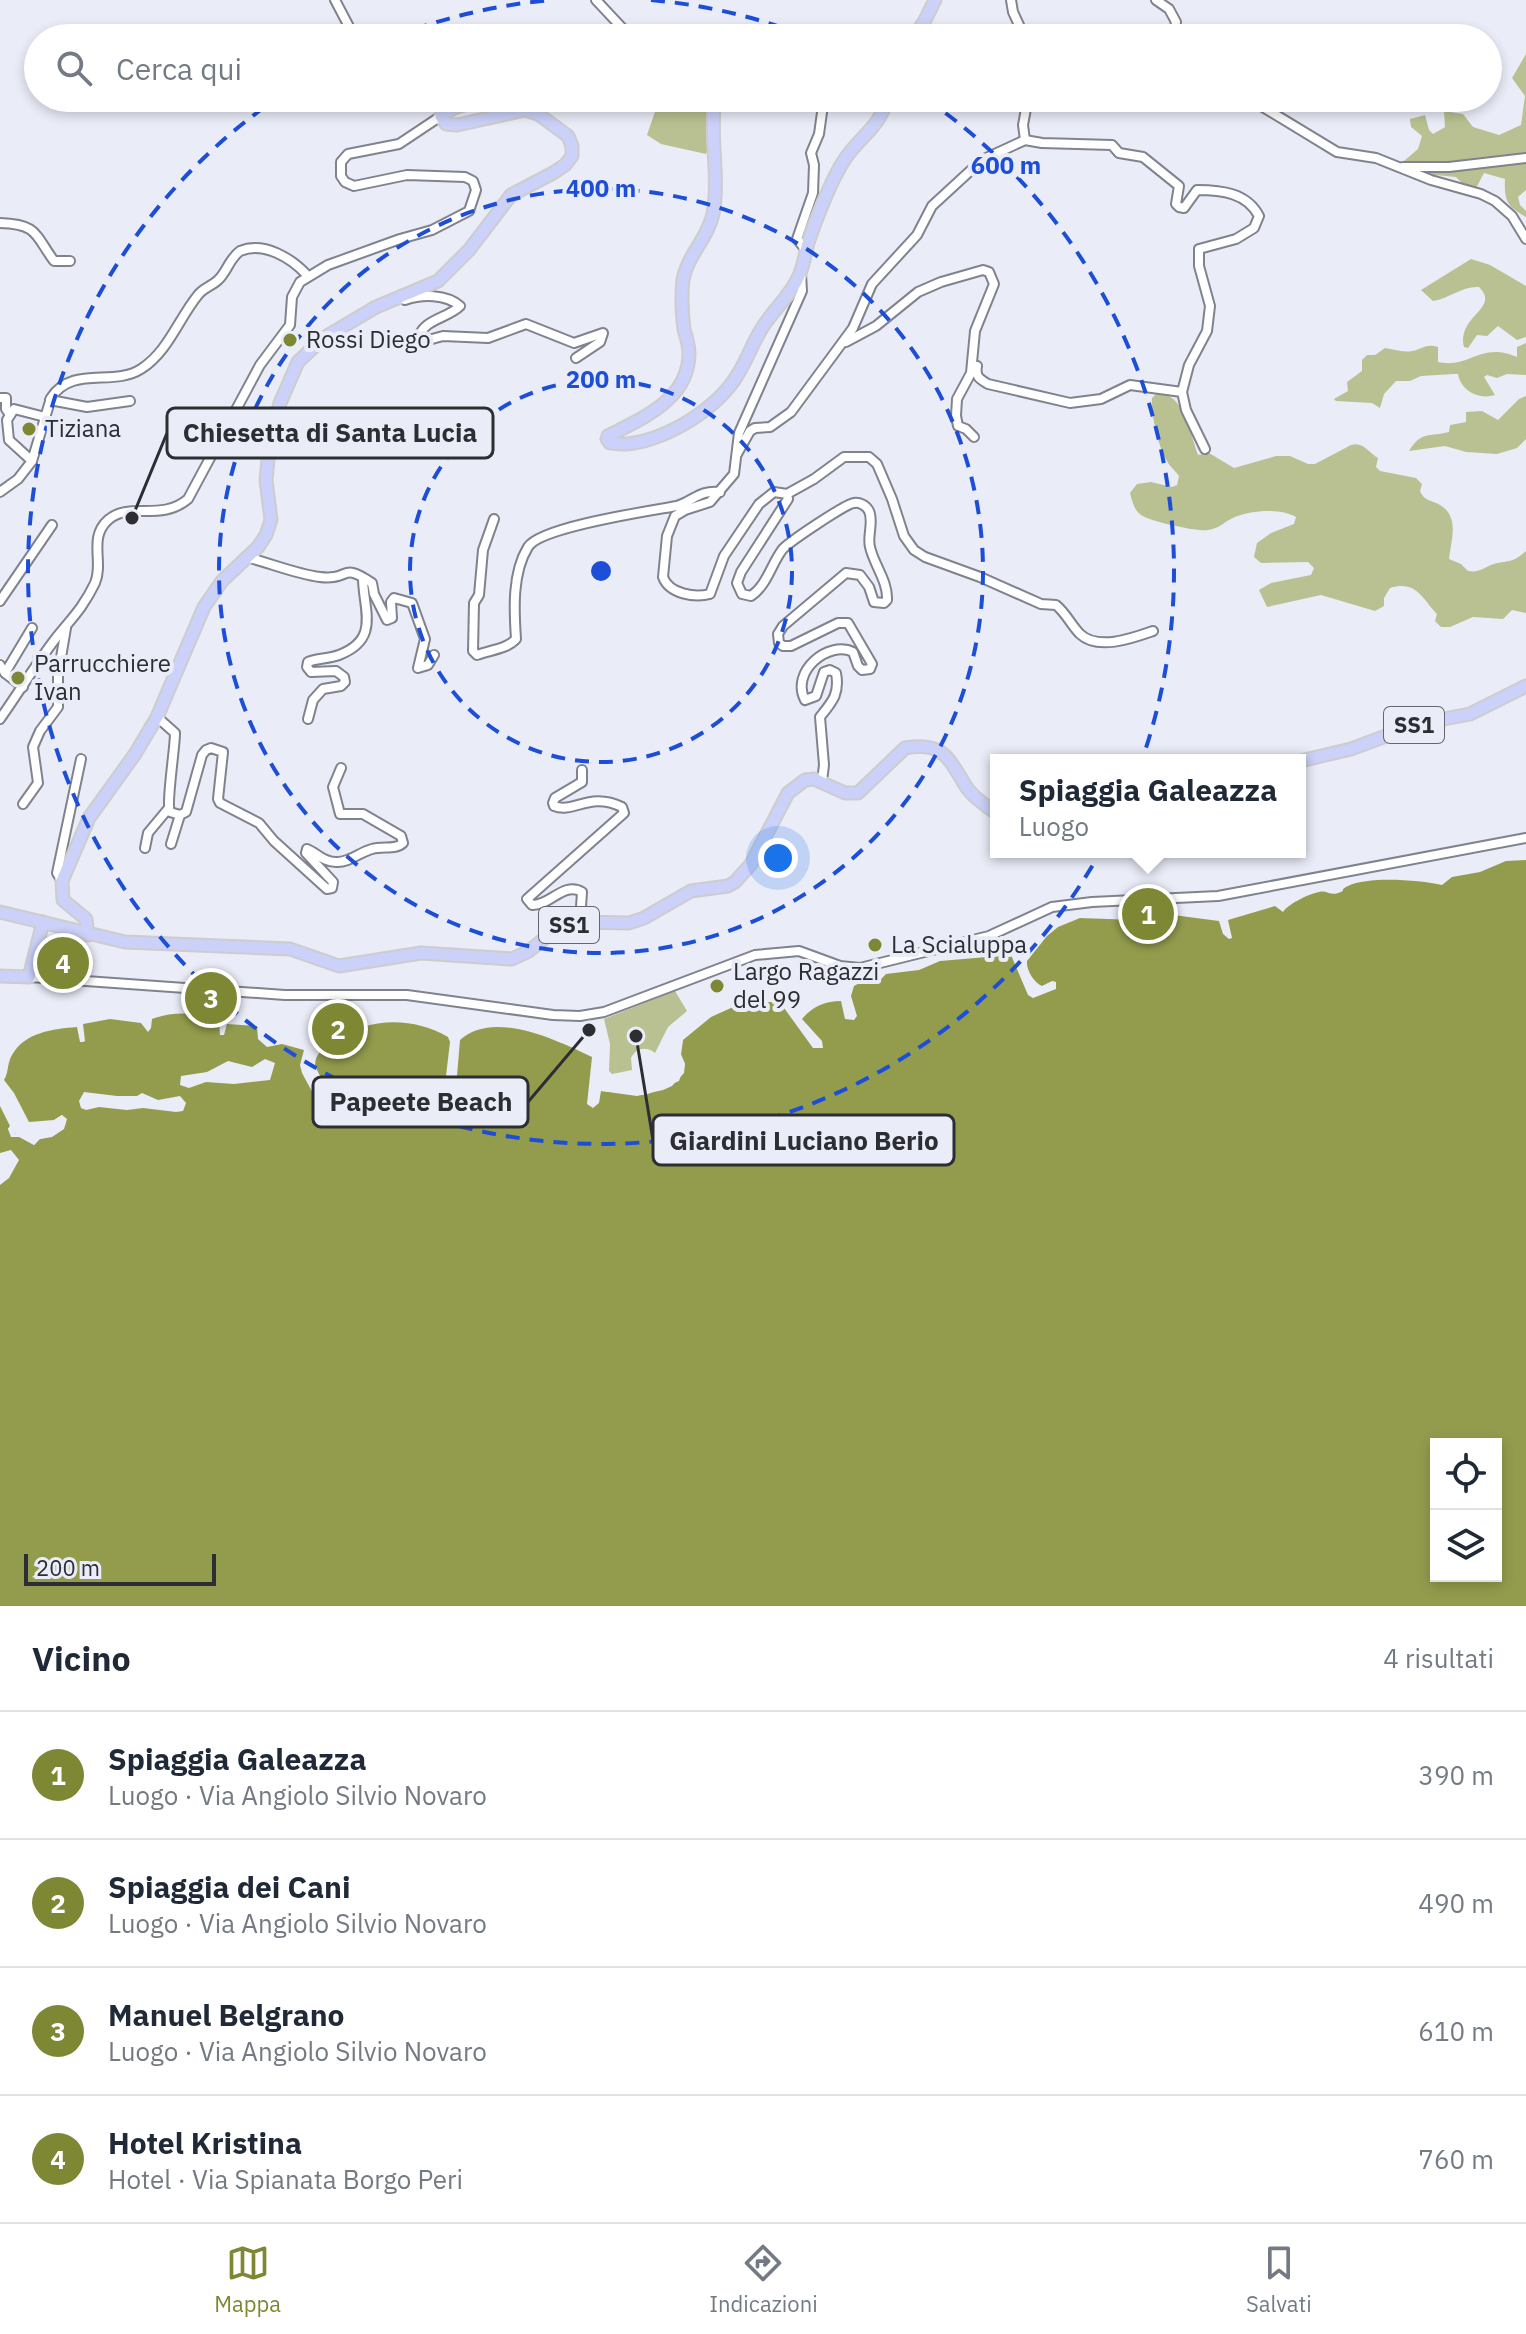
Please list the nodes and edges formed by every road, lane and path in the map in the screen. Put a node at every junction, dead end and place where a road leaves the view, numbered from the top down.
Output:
1 (335, 0) edge
2 (596, 0) edge
3 (935, 0) edge
4 (1011, 0) edge
5 (1156, 0) edge
6 (348, 24) edge
7 (618, 24) edge
8 (923, 24) edge
9 (1019, 24) edge
10 (1176, 24) edge
11 (448, 112) edge
12 (516, 112) edge
13 (529, 112) edge
14 (713, 112) edge
15 (822, 112) edge
16 (883, 112) edge
17 (1025, 112) edge
18 (1271, 112) edge
19 (441, 116) junction
20 (1025, 140) junction
21 (1526, 158) edge
22 (1400, 167) junction
23 (0, 223) edge
24 (1526, 239) edge
25 (806, 250) junction
26 (70, 261) dead end
27 (801, 273) junction
28 (307, 275) junction
29 (388, 301) junction
30 (841, 344) junction
31 (973, 354) junction
32 (576, 358) dead end
33 (1182, 392) junction
34 (0, 398) edge
35 (50, 400) junction
36 (130, 401) dead end
37 (10, 415) junction
38 (45, 417) junction
39 (974, 437) dead end
40 (1205, 449) dead end
41 (736, 455) junction
42 (32, 461) junction
43 (0, 492) edge
44 (720, 492) junction
45 (787, 494) junction
46 (494, 519) dead end
47 (52, 525) dead end
48 (246, 557) junction
49 (363, 578) junction
50 (0, 601) edge
51 (66, 627) junction
52 (32, 628) dead end
53 (1153, 631) dead end
54 (434, 655) dead end
55 (2, 669) edge
56 (1526, 686) edge
57 (23, 687) junction
58 (157, 717) junction
59 (0, 719) edge
60 (308, 719) dead end
61 (81, 759) dead end
62 (1306, 760) edge
63 (341, 768) dead end
64 (582, 770) dead end
65 (822, 781) junction
66 (23, 804) dead end
67 (990, 808) edge
68 (168, 809) junction
69 (180, 815) junction
70 (1526, 838) edge
71 (171, 844) dead end
72 (145, 848) dead end
73 (62, 881) junction
74 (0, 912) edge
75 (43, 922) junction
76 (580, 922) junction
77 (88, 935) junction
78 (0, 976) edge
79 (29, 977) junction

1 - 6 street
2 - 7 street
3 - 8 main road
4 - 9 street
5 - 10 street
11 - 19 main road
12 - 19 main road
13 - 29 main road
14 - 27 main road
15 - 25 street
16 - 25 main road
17 - 20 street
18 - 22 street
19 - 28 street
20 - 30 street
20 - 33 street
21 - 22 street
22 - 24 street
23 - 26 street
25 - 27 main road
27 - 41 street
28 - 35 street
28 - 51 street
29 - 32 street
29 - 48 main road
30 - 31 street
30 - 41 street
31 - 33 street
31 - 39 street
33 - 40 street
34 - 37 street
35 - 36 street
35 - 38 street
37 - 38 street
37 - 42 street
38 - 42 street
41 - 44 street
42 - 43 street
44 - 45 street
44 - 46 street
45 - 53 street
45 - 65 street
47 - 50 street
48 - 49 street
48 - 58 main road
49 - 54 street
49 - 60 street
51 - 57 street
51 - 66 street
52 - 55 street
55 - 57 street
56 - 62 main road, SS1
57 - 59 street
58 - 68 street
58 - 73 main road
61 - 73 street
63 - 69 street
64 - 76 street
65 - 67 main road
65 - 76 main road, SS1
68 - 69 street
68 - 72 street
69 - 71 street
70 - 79 street
73 - 77 main road
74 - 75 main road, SS1
75 - 77 main road, SS1
75 - 79 main road
76 - 77 main road, SS1
78 - 79 main road

